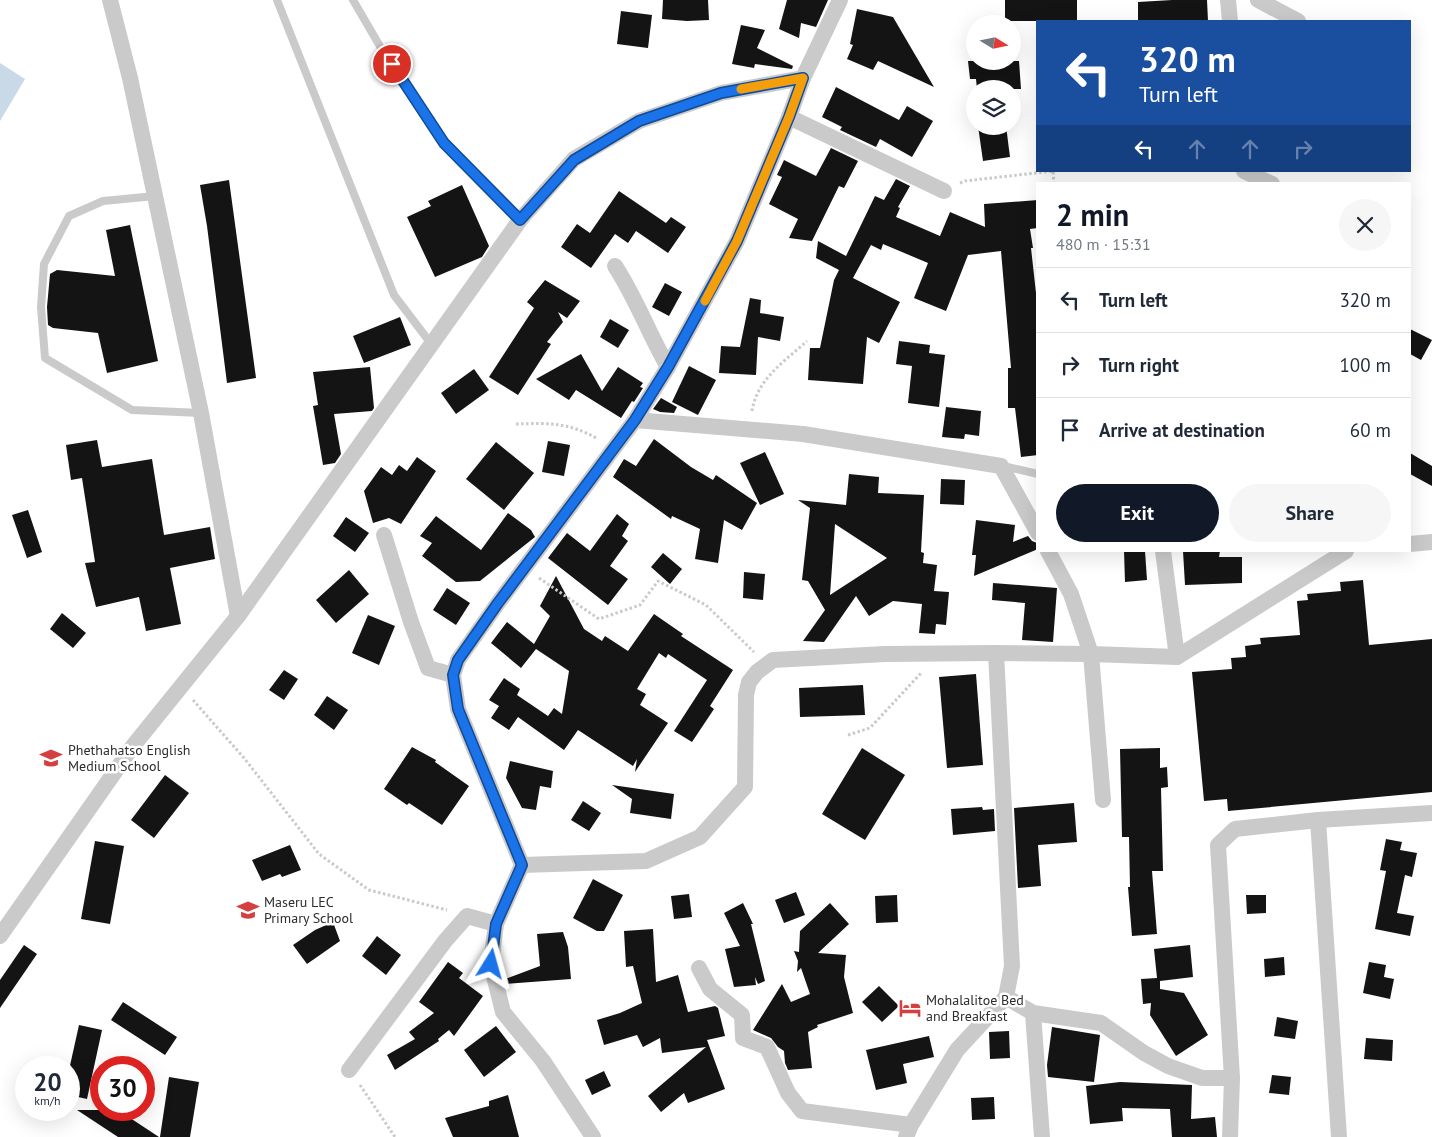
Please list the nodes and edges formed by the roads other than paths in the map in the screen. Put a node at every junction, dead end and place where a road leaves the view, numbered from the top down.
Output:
1 (110, 0) edge
2 (277, 0) edge
3 (353, 0) edge
4 (840, 0) edge
5 (1228, 0) edge
6 (1258, 0) edge
7 (1230, 20) edge
8 (1296, 20) edge
9 (803, 78) junction
10 (789, 117) junction
11 (1244, 172) edge
12 (1267, 182) edge
13 (944, 191) road end
14 (155, 196) junction
15 (520, 220) junction
16 (615, 266) dead end
17 (432, 345) junction
18 (668, 367) junction
19 (201, 413) junction
20 (635, 420) junction
21 (1001, 466) junction
22 (1036, 474) edge
23 (1036, 529) edge
24 (384, 535) dead end
25 (1432, 542) edge
26 (1411, 544) edge
27 (1049, 552) edge
28 (1163, 552) edge
29 (1344, 552) edge
30 (238, 616) junction
31 (996, 653) junction
32 (1091, 654) junction
33 (1177, 658) junction
34 (453, 675) junction
35 (1103, 800) dead end
36 (1432, 813) edge
37 (1318, 820) junction
38 (522, 865) junction
39 (496, 924) junction
40 (0, 936) edge
41 (699, 968) dead end
42 (1006, 996) junction
43 (1033, 1013) junction
44 (349, 1070) road end
45 (1232, 1078) junction
46 (908, 1131) edge
47 (593, 1137) edge
48 (1042, 1137) edge
49 (1230, 1137) edge
50 (1339, 1137) edge

1 - 14 street
2 - 17 lane
3 - 15 lane
4 - 9 street
5 - 7 street
6 - 8 street
9 - 10 street
9 - 15 street
10 - 13 street
10 - 18 street
11 - 12 street
14 - 19 street
14 - 19 lane
15 - 17 street
16 - 18 street
17 - 30 street
18 - 20 street
19 - 30 street
20 - 21 street
20 - 34 street
21 - 22 lane
21 - 23 street
24 - 34 street
25 - 26 street
27 - 32 street
28 - 33 street
29 - 33 street
30 - 40 street
31 - 32 street
31 - 38 street
31 - 42 street
32 - 33 street
32 - 35 street
34 - 38 street
36 - 37 street
37 - 45 street
37 - 50 street
38 - 39 street
39 - 44 street
39 - 47 street
41 - 46 street
42 - 43 street
42 - 46 street
43 - 45 street
43 - 48 street
45 - 49 street

